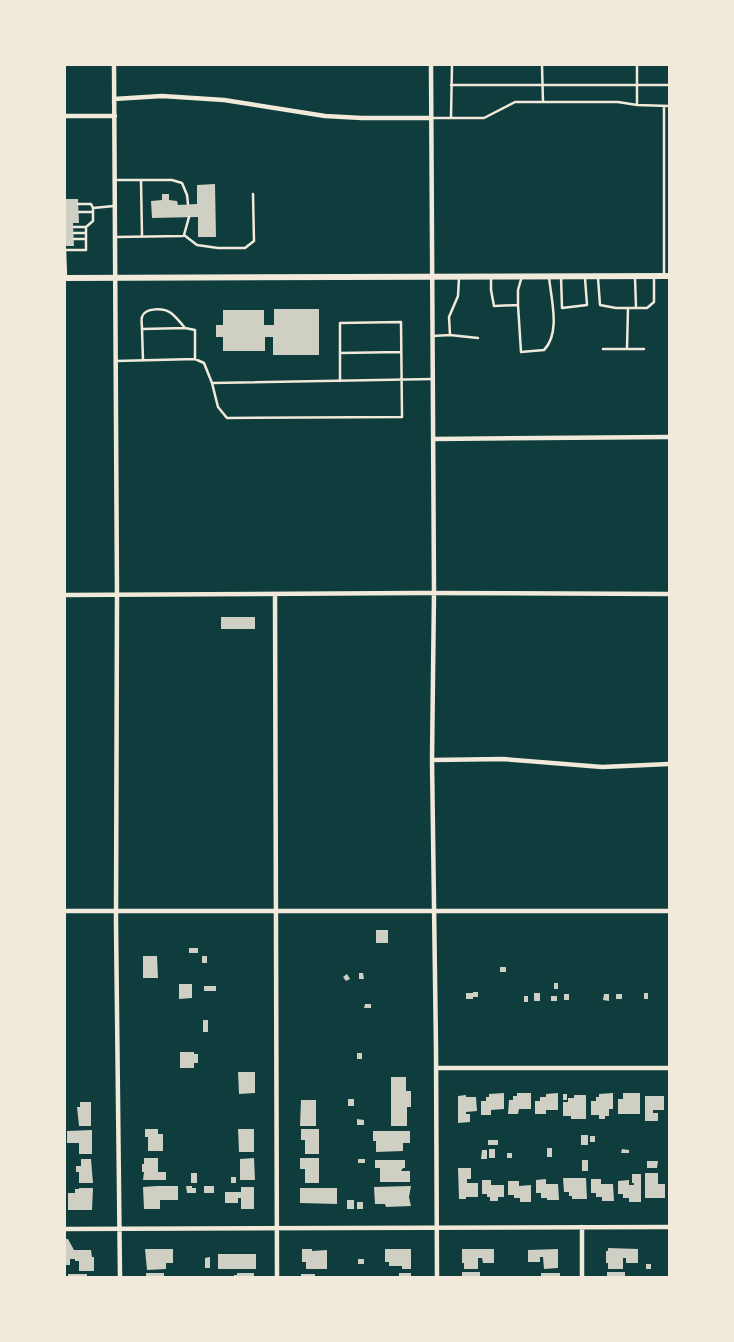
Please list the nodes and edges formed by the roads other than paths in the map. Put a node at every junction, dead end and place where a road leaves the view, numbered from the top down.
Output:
1 (114, 65) edge
2 (431, 65) edge
3 (452, 65) edge
4 (542, 65) edge
5 (637, 65) edge
6 (451, 85) junction
7 (543, 85) junction
8 (637, 85) junction
9 (669, 85) edge
10 (114, 99) junction
11 (543, 102) junction
12 (637, 105) junction
13 (664, 106) junction
14 (669, 106) edge
15 (65, 116) edge
16 (114, 116) junction
17 (431, 118) junction
18 (451, 118) junction
19 (664, 129) junction
20 (669, 129) edge
21 (664, 151) junction
22 (669, 151) edge
23 (664, 174) junction
24 (669, 174) edge
25 (114, 180) junction
26 (141, 180) junction
27 (253, 194) dead end
28 (78, 204) dead end
29 (188, 204) dead end
30 (114, 206) junction
31 (93, 208) junction
32 (79, 212) dead end
33 (92, 212) junction
34 (188, 217) dead end
35 (74, 227) dead end
36 (86, 227) junction
37 (74, 232) dead end
38 (86, 233) junction
39 (184, 236) junction
40 (115, 237) junction
41 (142, 237) junction
42 (74, 239) dead end
43 (86, 239) junction
44 (65, 250) edge
45 (432, 276) junction
46 (459, 276) junction
47 (492, 276) junction
48 (522, 276) junction
49 (549, 276) junction
50 (561, 276) junction
51 (585, 276) junction
52 (598, 276) junction
53 (635, 276) junction
54 (654, 276) junction
55 (666, 276) edge
56 (65, 278) edge
57 (116, 278) junction
58 (518, 305) junction
59 (628, 308) junction
60 (636, 308) junction
61 (185, 328) junction
62 (142, 329) junction
63 (450, 335) junction
64 (432, 336) junction
65 (478, 338) dead end
66 (627, 348) junction
67 (603, 349) dead end
68 (644, 349) dead end
69 (401, 352) junction
70 (340, 353) junction
71 (195, 359) junction
72 (143, 360) junction
73 (116, 361) junction
74 (432, 379) junction
75 (400, 380) junction
76 (212, 382) junction
77 (340, 382) junction
78 (669, 437) edge
79 (434, 439) junction
80 (434, 593) junction
81 (669, 594) edge
82 (65, 595) edge
83 (117, 595) junction
84 (275, 595) junction
85 (432, 760) junction
86 (669, 764) edge
87 (116, 911) junction
88 (275, 911) junction
89 (435, 911) junction
90 (669, 911) edge
91 (65, 912) edge
92 (436, 1068) junction
93 (669, 1068) edge
94 (582, 1227) junction
95 (669, 1227) edge
96 (65, 1228) edge
97 (120, 1228) junction
98 (277, 1228) junction
99 (436, 1228) junction
100 (120, 1277) edge
101 (278, 1277) edge
102 (437, 1277) edge
103 (582, 1277) edge

1 - 10 street
2 - 17 street
3 - 6 lane
4 - 7 lane
5 - 8 lane
6 - 7 lane
6 - 18 lane
7 - 8 lane
7 - 11 lane
8 - 9 lane
8 - 12 lane
10 - 16 street
10 - 17 street
11 - 12 lane
11 - 18 lane
12 - 13 lane
13 - 14 lane
13 - 19 lane
15 - 16 street
16 - 25 street
17 - 18 lane
17 - 45 street
19 - 20 lane
19 - 21 lane
21 - 22 lane
21 - 23 lane
23 - 24 lane
23 - 55 lane
25 - 26 lane
25 - 30 street
26 - 29 lane
26 - 41 lane
27 - 39 lane
28 - 31 lane
30 - 31 lane
30 - 40 street
31 - 33 lane
32 - 33 lane
33 - 36 lane
34 - 39 lane
35 - 36 lane
36 - 38 lane
37 - 38 lane
38 - 43 lane
39 - 41 lane
40 - 41 lane
40 - 57 street
42 - 43 lane
43 - 44 lane
44 - 56 lane
45 - 46 main road
45 - 57 main road
45 - 64 street
46 - 47 main road
46 - 63 lane
47 - 48 main road
47 - 58 lane
48 - 49 main road
48 - 58 lane
49 - 50 main road
49 - 58 lane
50 - 51 main road
50 - 51 lane
51 - 52 main road
52 - 53 main road
52 - 59 lane
53 - 54 main road
53 - 60 lane
54 - 55 main road
54 - 60 lane
56 - 57 main road
57 - 73 street
59 - 60 lane
59 - 66 lane
61 - 62 lane
61 - 62 lane
61 - 71 lane
62 - 72 lane
63 - 64 lane
63 - 65 lane
64 - 74 street
66 - 67 lane
66 - 68 lane
69 - 70 lane
69 - 70 lane
69 - 75 lane
70 - 77 lane
71 - 72 lane
71 - 76 lane
72 - 73 lane
73 - 83 street
74 - 75 lane
74 - 79 street
75 - 76 lane
75 - 77 lane
76 - 77 lane
78 - 79 street
79 - 80 street
80 - 81 street
80 - 84 street
80 - 85 street
82 - 83 street
83 - 84 street
83 - 87 street
84 - 88 street
85 - 86 street
85 - 89 street
87 - 88 street
87 - 91 street
87 - 97 street
88 - 89 street
88 - 98 street
89 - 90 street
89 - 92 street
92 - 93 street
92 - 99 street
94 - 95 street
94 - 99 street
94 - 103 street
96 - 97 street
97 - 98 street
97 - 100 street
98 - 99 street
98 - 101 street
99 - 102 street

